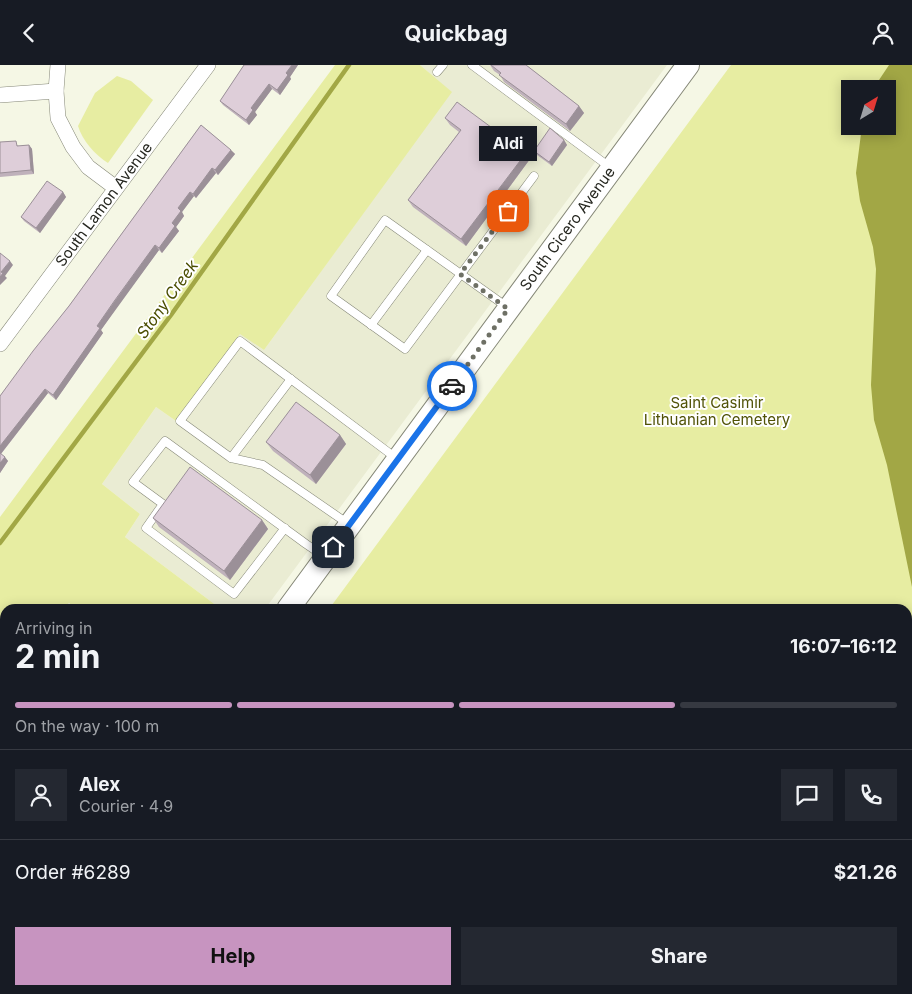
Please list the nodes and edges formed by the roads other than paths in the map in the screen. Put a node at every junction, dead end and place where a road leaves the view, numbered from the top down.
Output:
1 (58, 65) edge
2 (208, 65) edge
3 (443, 65) edge
4 (472, 65) edge
5 (688, 65) edge
6 (437, 72) dead end
7 (56, 91) junction
8 (0, 95) edge
9 (612, 168) junction
10 (534, 176) dead end
11 (116, 188) junction
12 (427, 250) junction
13 (460, 274) junction
14 (508, 309) junction
15 (371, 325) junction
16 (0, 344) edge
17 (291, 379) junction
18 (230, 459) junction
19 (398, 459) junction
20 (349, 525) junction
21 (284, 528) junction
22 (325, 558) junction
23 (292, 604) edge

1 - 7 street
2 - 11 street, South Lamon Avenue
3 - 6 lane
4 - 9 lane
5 - 9 main road, South Cicero Avenue
7 - 8 street
7 - 11 street
9 - 14 main road, South Cicero Avenue
10 - 13 lane
11 - 16 street, South Lamon Avenue
12 - 13 lane
12 - 15 lane
12 - 15 lane
13 - 14 lane
13 - 15 lane
14 - 19 main road, South Cicero Avenue
17 - 18 lane
17 - 18 lane
17 - 19 lane
18 - 20 lane
19 - 20 main road, South Cicero Avenue
20 - 22 main road, South Cicero Avenue
21 - 21 lane
21 - 22 lane
22 - 23 main road, South Cicero Avenue

